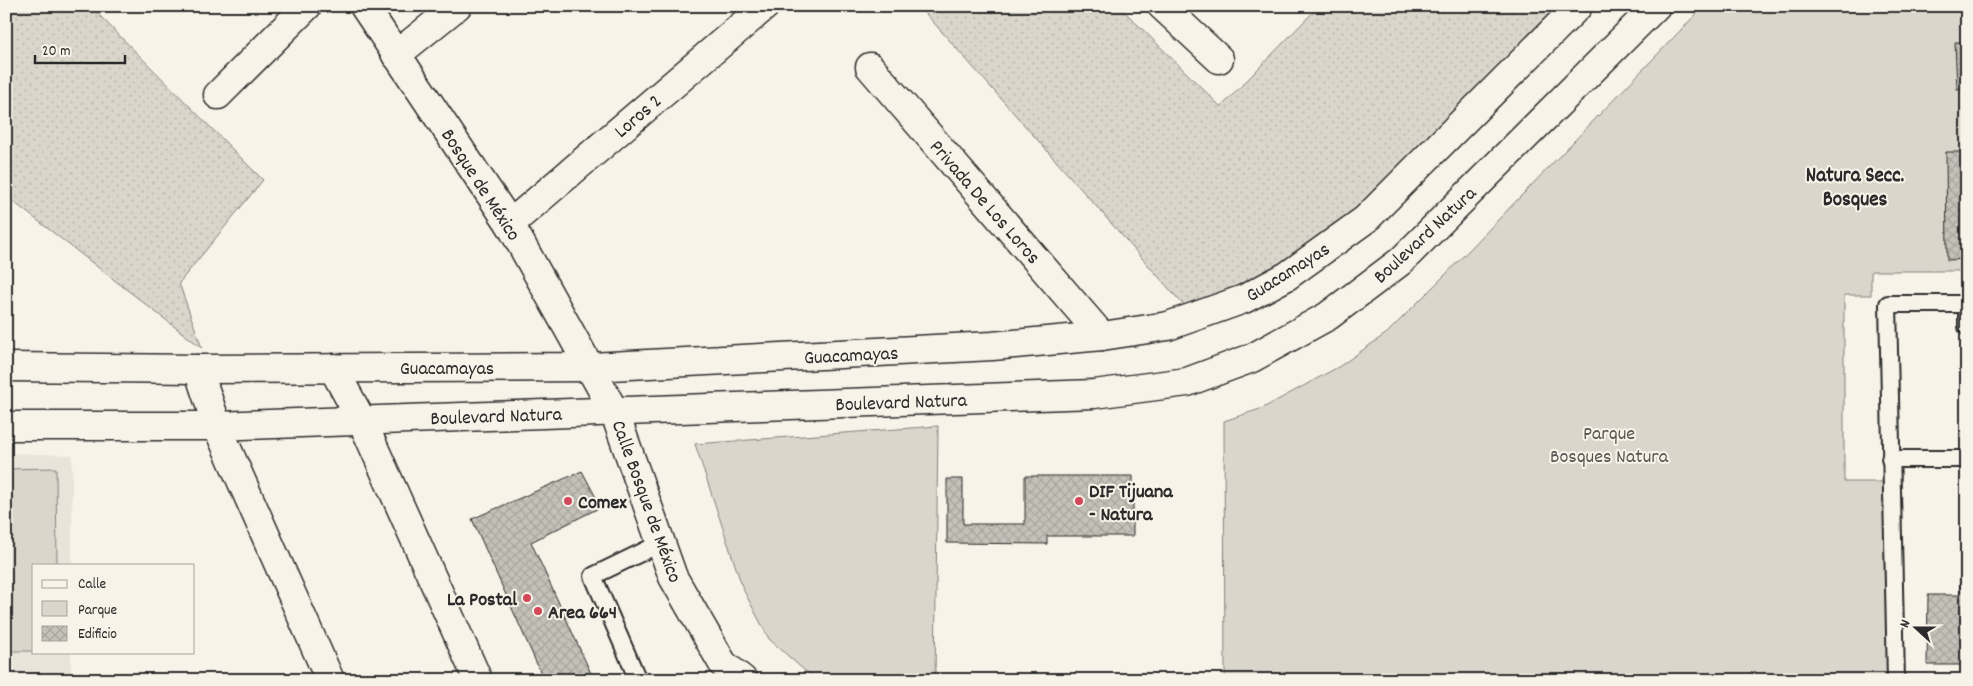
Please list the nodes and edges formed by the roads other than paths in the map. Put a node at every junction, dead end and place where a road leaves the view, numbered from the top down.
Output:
1 (307, 6) edge
2 (364, 6) edge
3 (456, 6) edge
4 (765, 6) edge
5 (1162, 6) edge
6 (1578, 6) edge
7 (1656, 6) edge
8 (396, 55) junction
9 (1219, 59) dead end
10 (870, 67) dead end
11 (218, 95) dead end
12 (510, 224) junction
13 (1967, 304) edge
14 (1967, 326) edge
15 (1102, 336) junction
16 (6, 367) edge
17 (591, 367) junction
18 (332, 368) junction
19 (198, 370) junction
20 (614, 410) junction
21 (362, 421) junction
22 (6, 426) edge
23 (217, 426) junction
24 (1890, 459) junction
25 (1967, 459) edge
26 (661, 543) junction
27 (330, 680) edge
28 (478, 680) edge
29 (638, 680) edge
30 (743, 680) edge
31 (1896, 680) edge

1 - 11 street
2 - 8 street, Bosque de México
3 - 8 street
4 - 12 street, Loros 2
5 - 9 street
6 - 15 street, Guacamayas
7 - 20 street, Boulevard Natura
8 - 12 street, Bosque de México
10 - 15 street, Privada De Los Loros
12 - 17 street, Bosque de México
13 - 14 lane
13 - 24 lane
15 - 17 street, Guacamayas
16 - 19 street, Guacamayas
17 - 18 street, Guacamayas
17 - 20 street, Calle Bosque de México
18 - 19 street, Guacamayas
18 - 21 street
19 - 23 street
20 - 21 street, Boulevard Natura
20 - 26 street, Calle Bosque de México
21 - 23 street, Boulevard Natura
21 - 28 street
22 - 23 street, Boulevard Natura
23 - 27 street
24 - 25 lane
24 - 31 lane
26 - 29 lane
26 - 30 street, Calle Bosque de México

